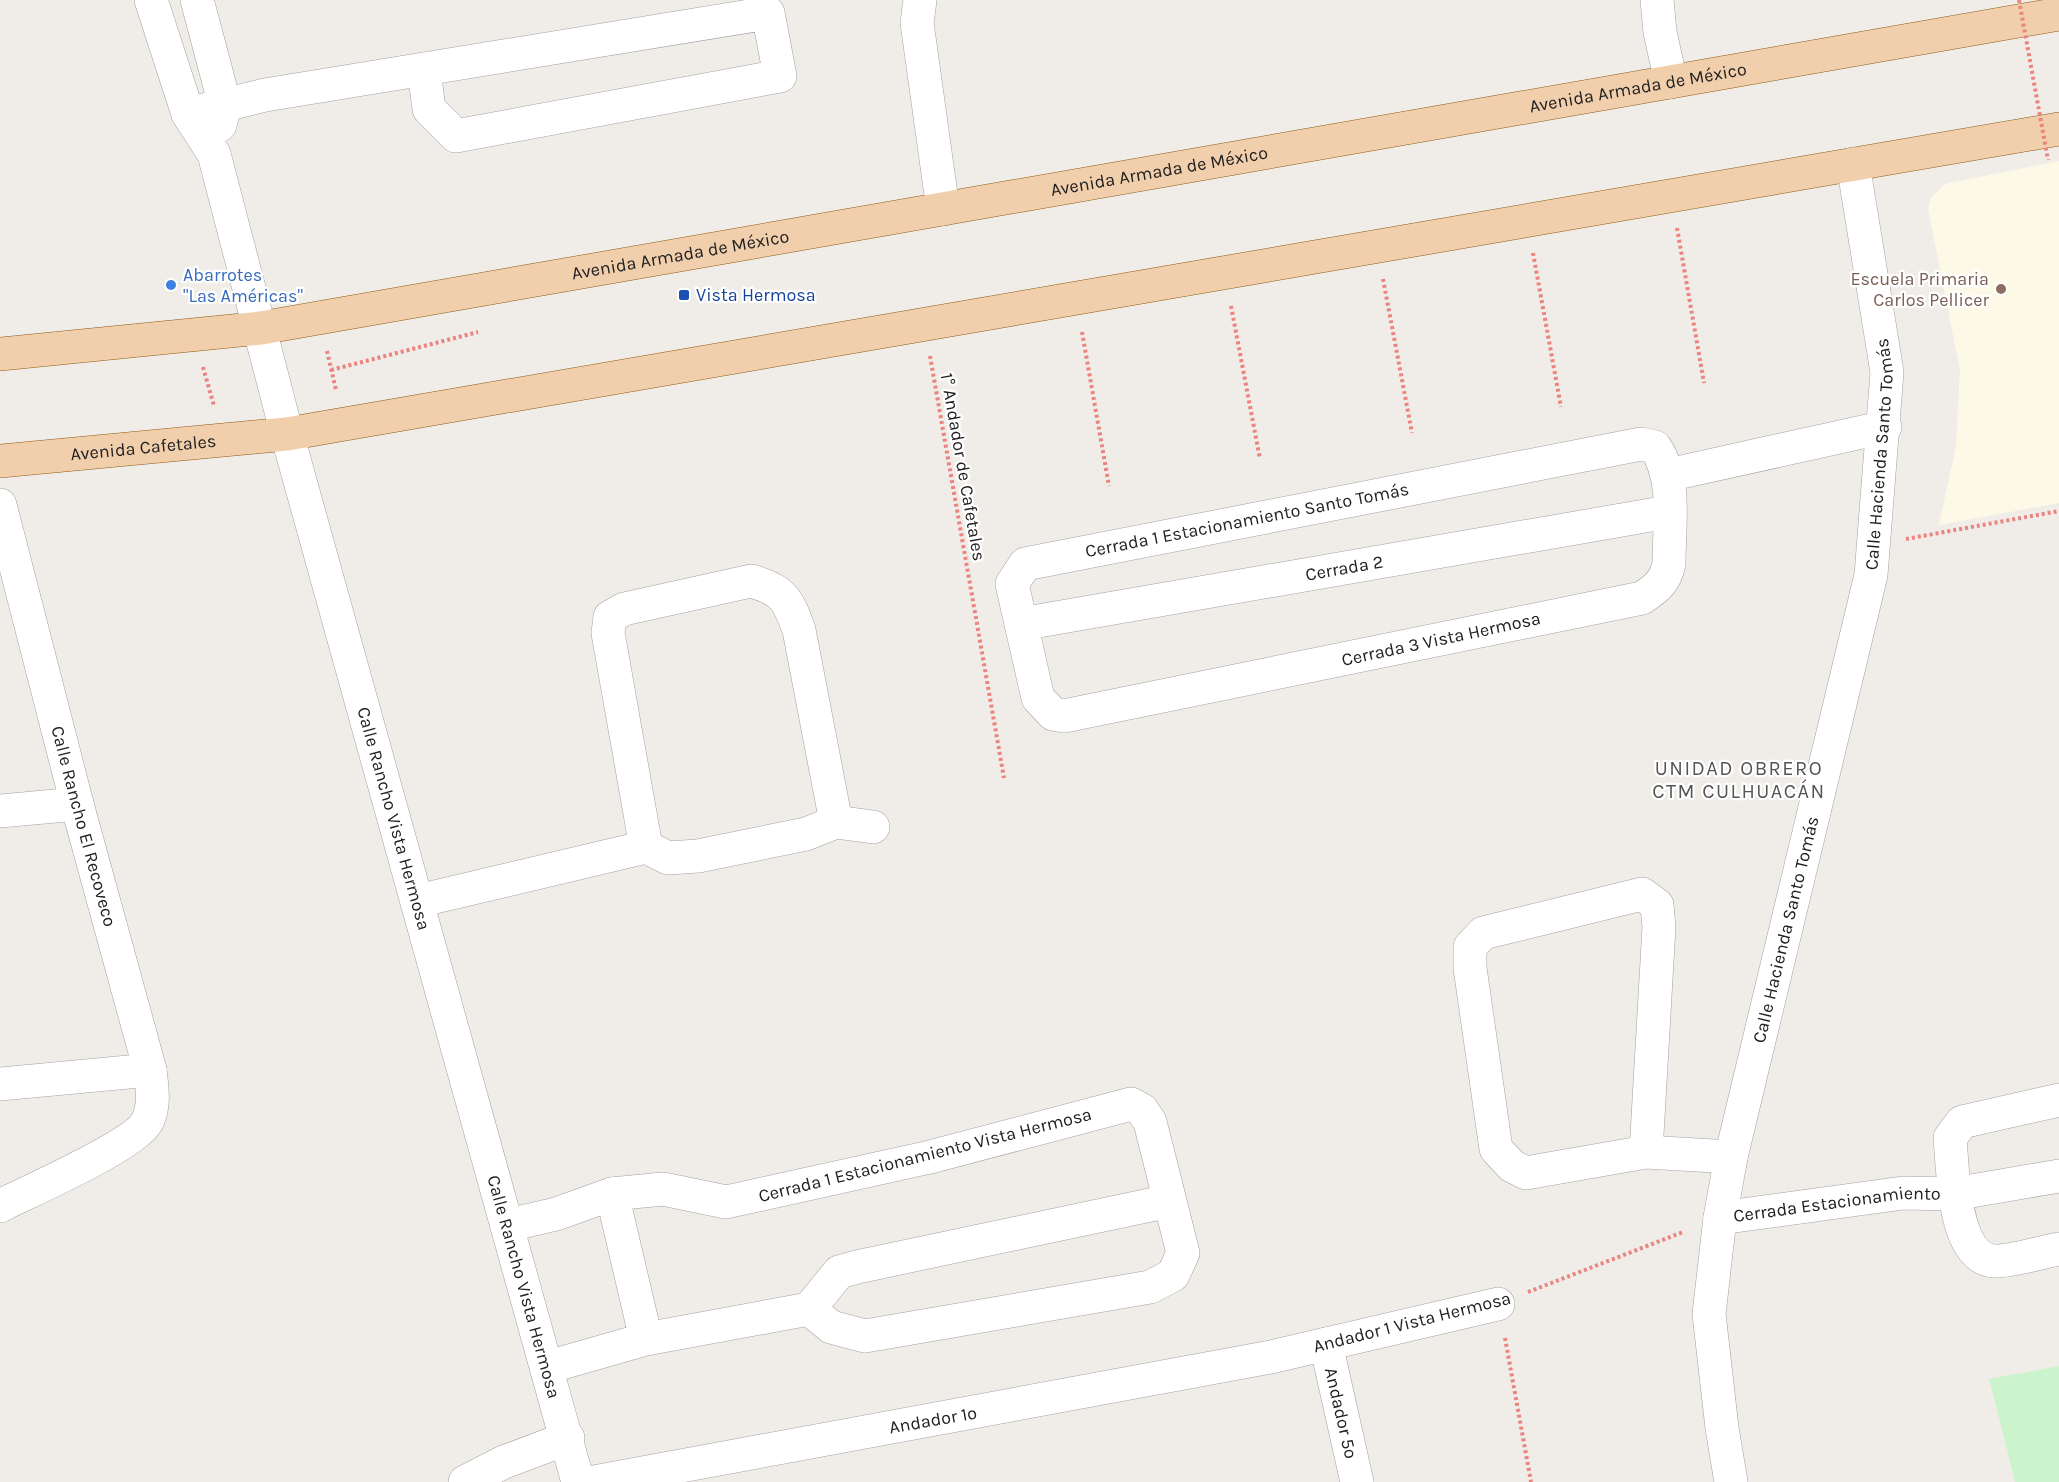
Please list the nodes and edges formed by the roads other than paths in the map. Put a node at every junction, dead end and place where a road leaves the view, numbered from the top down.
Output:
1 (151, 0) edge
2 (197, 0) edge
3 (920, 0) edge
4 (1657, 0) edge
5 (2059, 14) edge
6 (424, 70) junction
7 (1671, 82) junction
8 (225, 105) junction
9 (188, 114) junction
10 (2059, 129) edge
11 (214, 153) junction
12 (1853, 164) junction
13 (942, 209) junction
14 (261, 328) junction
15 (0, 354) edge
16 (1885, 427) junction
17 (287, 434) junction
18 (1641, 444) joint
19 (0, 461) edge
20 (1668, 475) junction
21 (0, 505) edge
22 (1668, 512) junction
23 (1021, 624) junction
24 (1064, 716) joint
25 (77, 804) junction
26 (0, 811) edge
27 (836, 822) junction
28 (873, 827) dead end
29 (646, 847) junction
30 (418, 901) junction
31 (150, 1070) junction
32 (0, 1084) edge
33 (2059, 1100) edge
34 (1646, 1152) junction
35 (1731, 1156) junction
36 (2059, 1176) edge
37 (612, 1194) junction
38 (1954, 1194) junction
39 (1169, 1201) junction
40 (0, 1206) edge
41 (1719, 1218) junction
42 (509, 1225) junction
43 (2059, 1249) edge
44 (1498, 1304) road end
45 (809, 1309) junction
46 (646, 1340) junction
47 (1326, 1344) junction
48 (1271, 1357) joint
49 (548, 1367) junction
50 (568, 1438) junction
51 (465, 1482) edge
52 (578, 1482) edge
53 (594, 1482) edge
54 (1357, 1482) edge
55 (1731, 1482) edge

1 - 9 street, Calle Rancho Vista Hermosa
2 - 8 street, Calle Rancho Vista Hermosa
3 - 13 street
4 - 7 street
5 - 7 main road, Avenida Armada de México
6 - 6 street
6 - 8 street
7 - 13 main road, Avenida Armada de México
8 - 9 street
8 - 11 street, Calle Rancho Vista Hermosa
9 - 11 street, Calle Rancho Vista Hermosa
10 - 12 main road
11 - 14 street, Calle Rancho Vista Hermosa
12 - 16 street, Calle Hacienda Santo Tomás
12 - 17 main road
13 - 14 main road, Avenida Armada de México
14 - 15 main road
14 - 17 street, Calle Rancho Vista Hermosa
16 - 20 street
16 - 35 street, Calle Hacienda Santo Tomás
17 - 19 main road, Avenida Cafetales
17 - 30 street, Calle Rancho Vista Hermosa
18 - 20 street, Cerrada 3 Vista Hermosa
18 - 23 street, Cerrada 1 Estacionamiento Santo Tomás
20 - 22 street, Cerrada 3 Vista Hermosa
21 - 25 street, Calle Rancho El Recoveco
22 - 23 street, Cerrada 2
22 - 24 street, Cerrada 3 Vista Hermosa
23 - 24 street, Cerrada 1 Estacionamiento Santo Tomás
25 - 26 street
25 - 31 street, Calle Rancho El Recoveco
27 - 28 street
27 - 29 street
27 - 29 street
29 - 30 street
30 - 42 street, Calle Rancho Vista Hermosa
31 - 32 street
31 - 40 street, Calle Rancho El Recoveco
33 - 38 street, Cerrada Estacionamiento
34 - 34 street
34 - 35 street
35 - 41 street, Calle Hacienda Santo Tomás
36 - 38 street, Cerrada Estacionamiento
37 - 39 street, Cerrada 1 Estacionamiento Vista Hermosa
37 - 42 street, Cerrada 1 Estacionamiento Vista Hermosa
37 - 46 street
38 - 41 street, Cerrada Estacionamiento
38 - 43 street, Cerrada Estacionamiento
39 - 45 street
39 - 45 street, Cerrada 1 Estacionamiento Vista Hermosa
41 - 55 street, Calle Hacienda Santo Tomás
42 - 49 street, Calle Rancho Vista Hermosa
44 - 47 street, Andador 1 Vista Hermosa
45 - 46 street
46 - 49 street
47 - 48 street, Andador 1 Vista Hermosa
47 - 54 street, Andador 5º
48 - 53 street, Andador 1º
49 - 50 street, Calle Rancho Vista Hermosa
50 - 51 street
50 - 52 street, Calle Rancho Vista Hermosa

